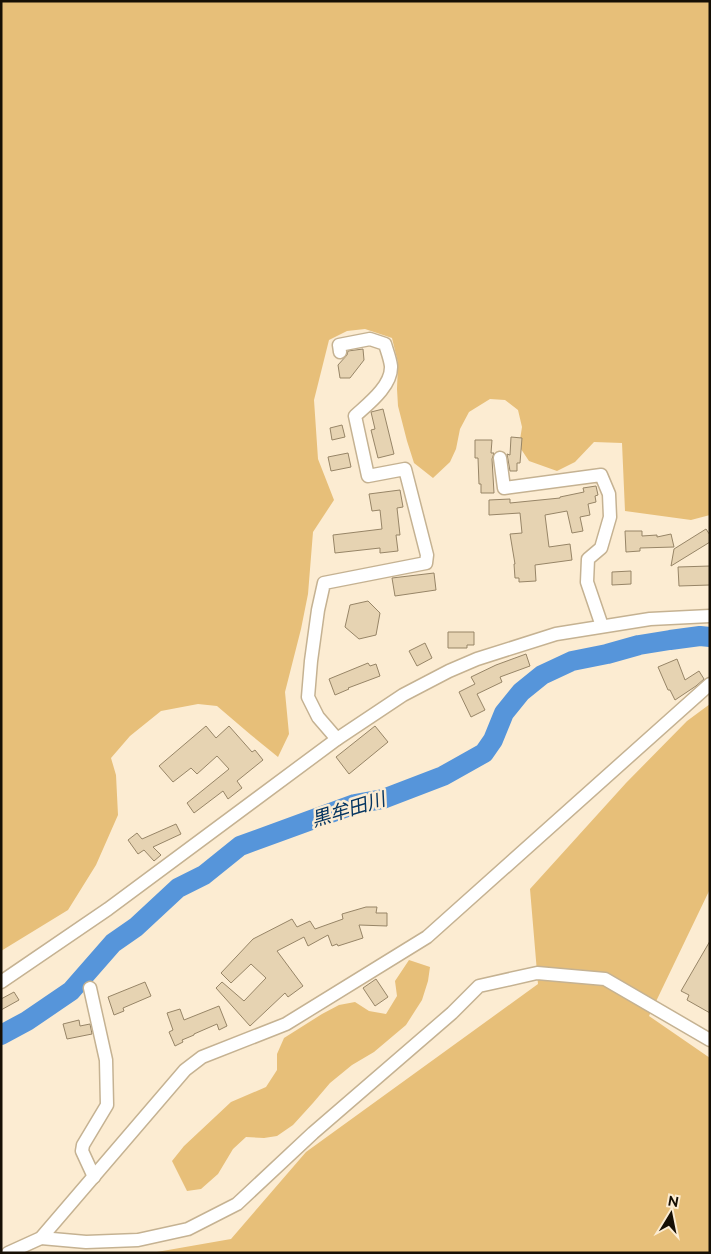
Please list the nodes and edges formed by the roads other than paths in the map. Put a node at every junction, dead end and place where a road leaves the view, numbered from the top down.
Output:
1 (340, 352) dead end
2 (500, 458) dead end
3 (710, 616) edge
4 (602, 626) junction
5 (710, 684) edge
6 (338, 738) junction
7 (1, 982) edge
8 (90, 988) dead end
9 (710, 1040) edge
10 (94, 1177) junction
11 (41, 1238) junction
12 (8, 1253) edge

1 - 6 street
2 - 4 street
3 - 4 street
4 - 6 street
5 - 10 street
6 - 7 street
8 - 10 street
9 - 11 street
10 - 11 street
11 - 12 street

